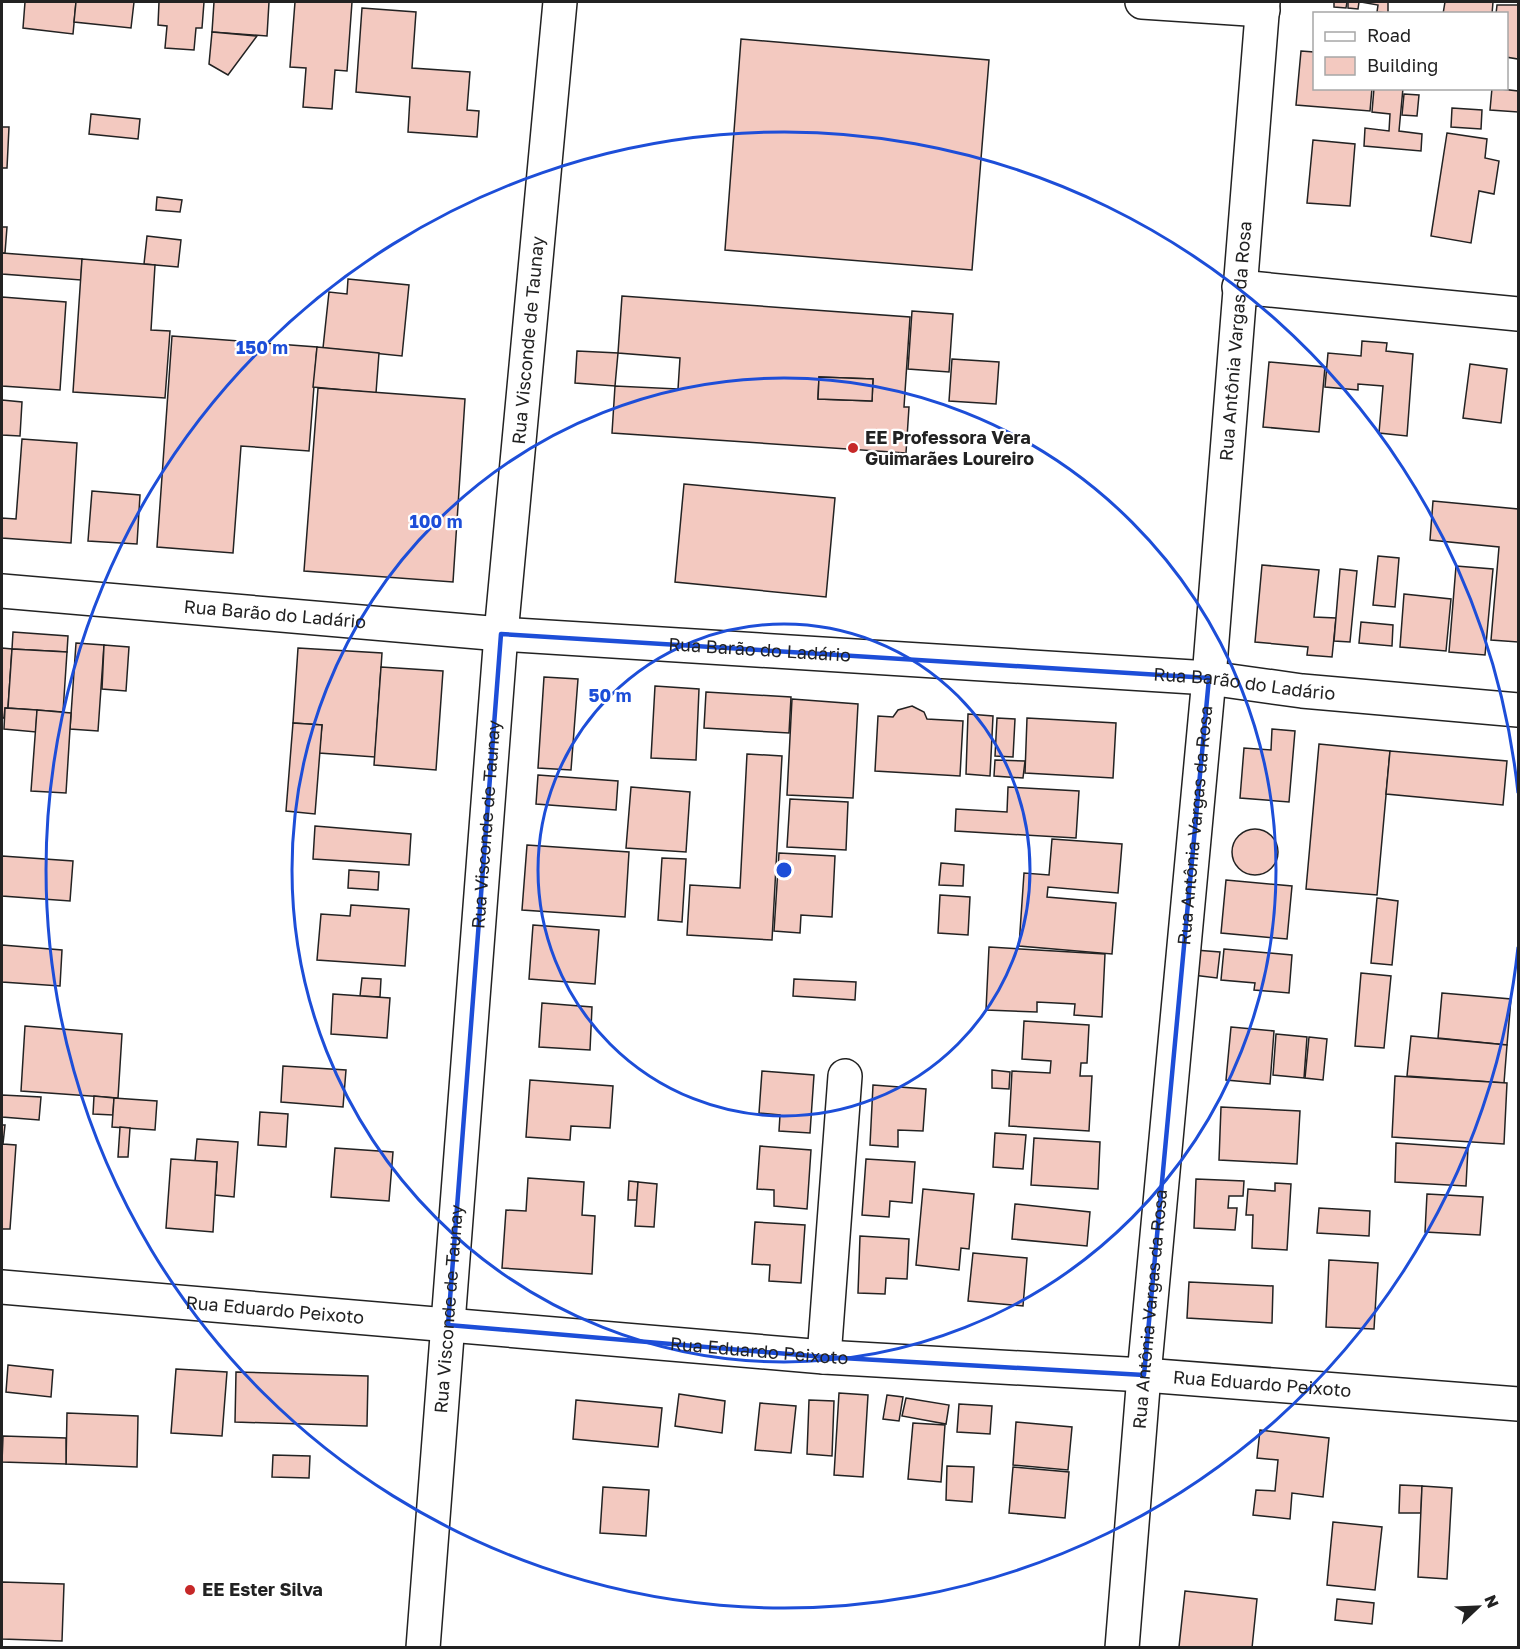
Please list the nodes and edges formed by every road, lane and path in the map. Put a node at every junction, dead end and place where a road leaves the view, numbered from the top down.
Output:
1 (560, 2) edge
2 (1142, 2) edge
3 (1263, 6) edge
4 (1239, 287) junction
5 (1518, 314) edge
6 (2, 591) edge
7 (501, 634) junction
8 (1209, 678) junction
9 (1518, 710) edge
10 (845, 1076) dead end
11 (2, 1287) edge
12 (448, 1325) junction
13 (824, 1357) junction
14 (1144, 1375) junction
15 (1518, 1404) edge
16 (423, 1647) edge
17 (1122, 1647) edge

1 - 7 street, Rua Visconde de Taunay
2 - 3 street
3 - 4 street, Rua Antônia Vargas da Rosa
4 - 5 street
4 - 8 street, Rua Antônia Vargas da Rosa
6 - 7 street, Rua Barão do Ladário
7 - 8 street, Rua Barão do Ladário
7 - 12 street, Rua Visconde de Taunay
8 - 9 street, Rua Barão do Ladário
8 - 14 street, Rua Antônia Vargas da Rosa
10 - 13 street
11 - 12 street, Rua Eduardo Peixoto
12 - 13 street, Rua Eduardo Peixoto
12 - 16 street, Rua Visconde de Taunay
13 - 14 street, Rua Eduardo Peixoto
14 - 15 street, Rua Eduardo Peixoto
14 - 17 street, Rua Antônia Vargas da Rosa

